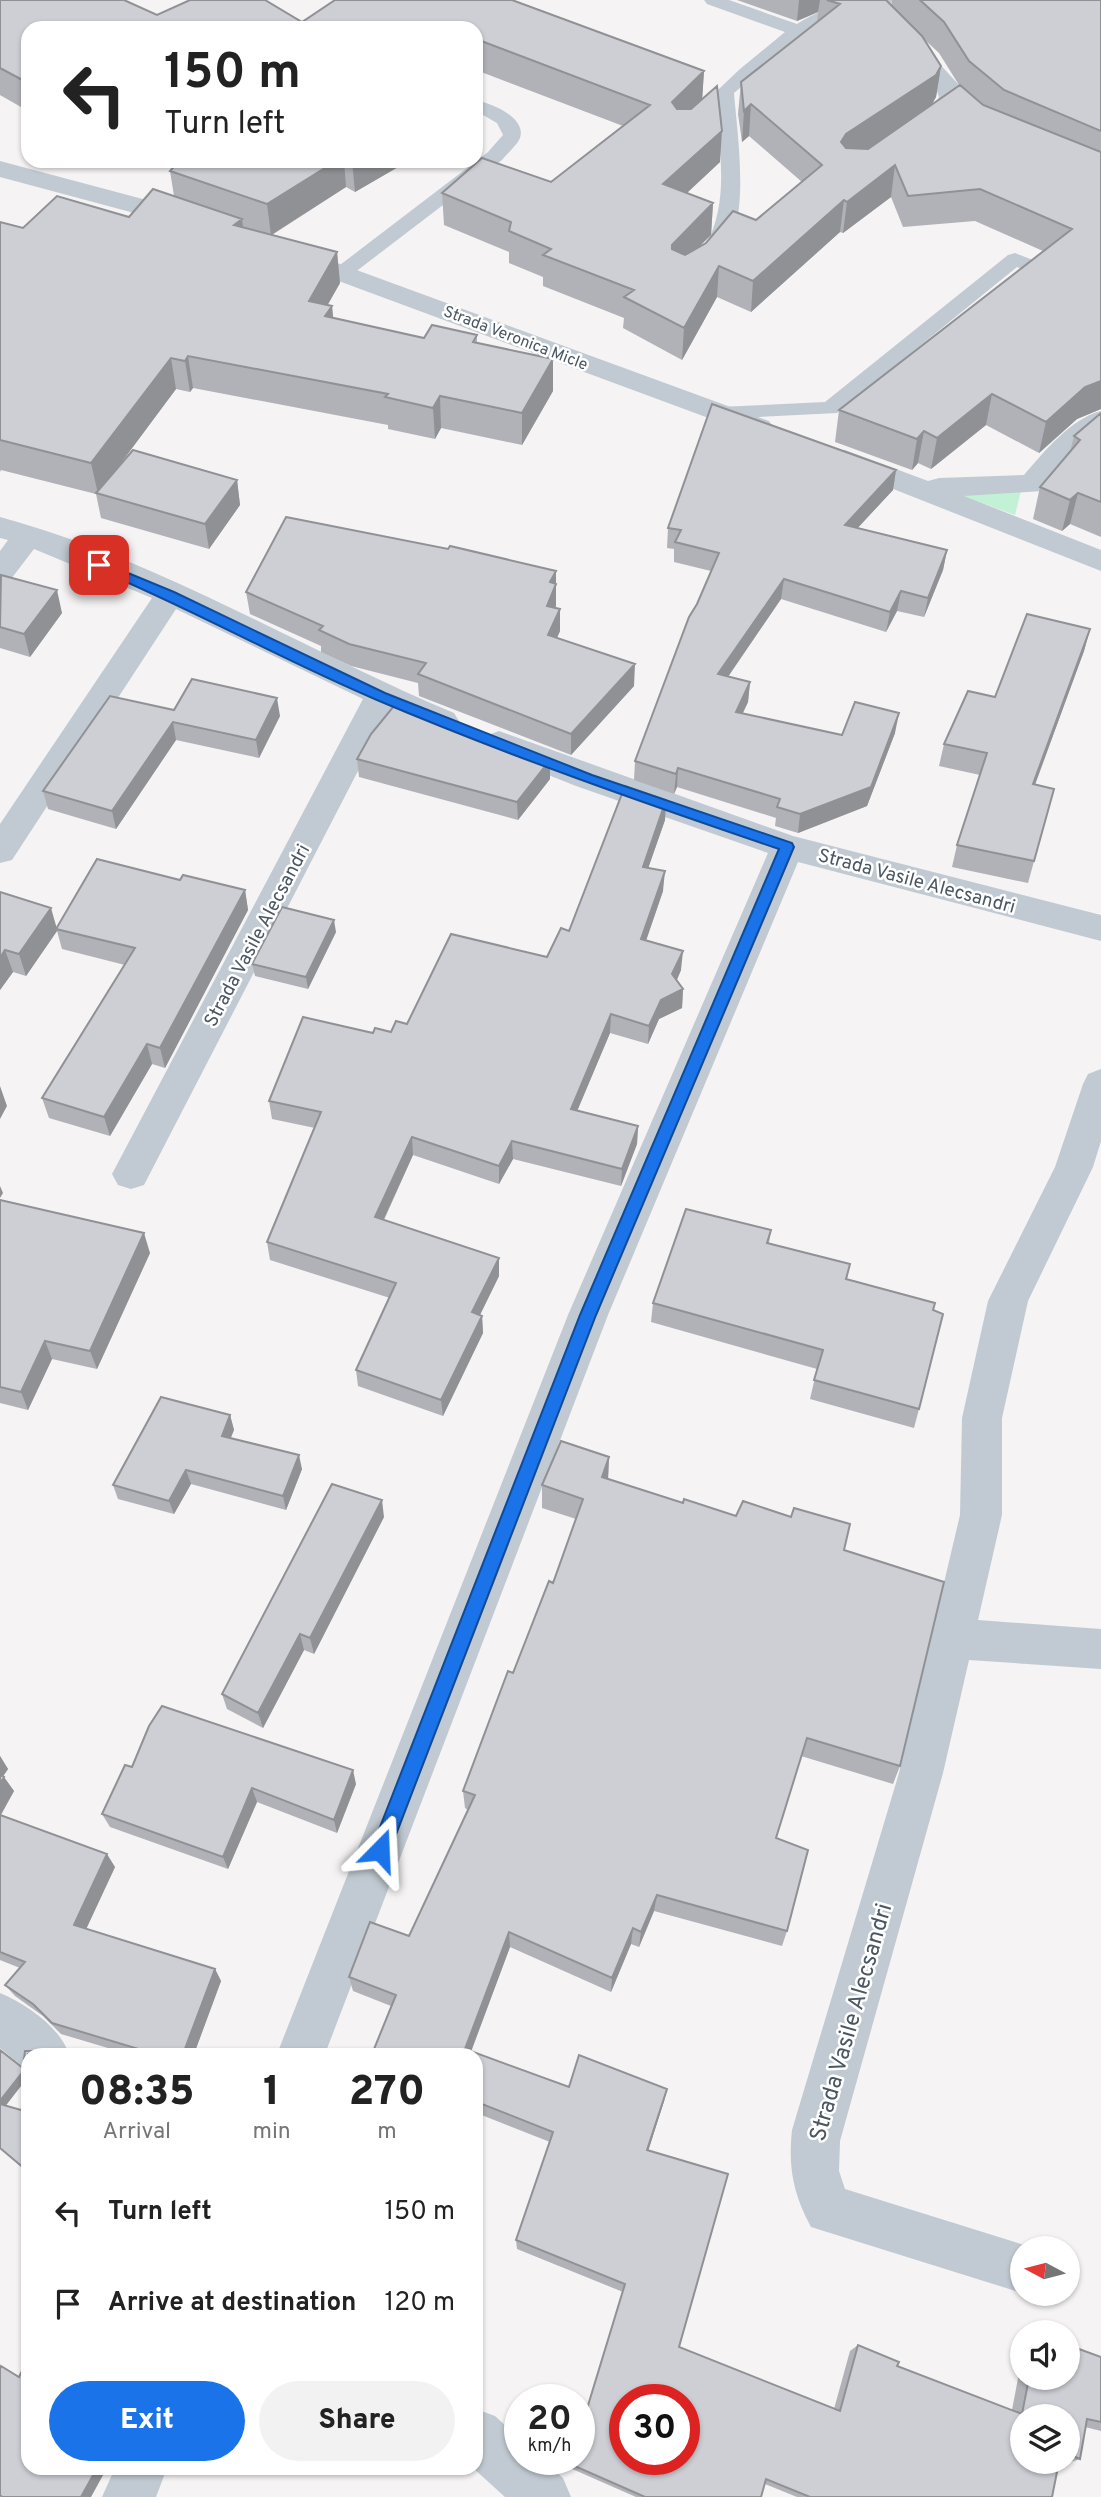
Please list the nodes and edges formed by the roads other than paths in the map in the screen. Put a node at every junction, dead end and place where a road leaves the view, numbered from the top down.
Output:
1 (713, 0) edge
2 (877, 3) edge
3 (799, 31) junction
4 (725, 93) junction
5 (951, 97) junction
6 (483, 108) edge
7 (972, 114) edge
8 (682, 134) edge
9 (898, 143) edge
10 (483, 165) edge
11 (479, 168) edge
12 (0, 169) edge
13 (217, 229) edge
14 (268, 246) edge
15 (700, 262) edge
16 (1041, 270) edge
17 (343, 272) junction
18 (719, 413) junction
19 (1101, 420) edge
20 (782, 436) edge
21 (819, 449) edge
22 (1032, 484) junction
23 (919, 486) junction
24 (1025, 530) junction
25 (14, 532) edge
26 (1101, 561) edge
27 (0, 572) edge
28 (170, 595) junction
29 (380, 696) junction
30 (788, 847) junction
31 (0, 851) edge
32 (1101, 928) edge
33 (1101, 1084) edge
34 (131, 1174) dead end
35 (951, 1638) junction
36 (1101, 1649) edge
37 (0, 2017) edge
38 (38, 2048) edge
39 (303, 2048) edge
40 (1010, 2264) edge
41 (483, 2441) edge
42 (138, 2475) edge
43 (129, 2497) edge
44 (544, 2497) edge

1 - 3 lane
2 - 3 lane
2 - 5 street
3 - 4 lane
4 - 8 lane
4 - 15 lane
5 - 7 street
5 - 9 street
6 - 10 lane
11 - 17 lane
12 - 13 street
14 - 17 street, Strada Veronica Micle
16 - 18 lane
17 - 18 street, Strada Veronica Micle
18 - 20 street, Strada Veronica Micle
19 - 22 street
21 - 23 street
22 - 23 street
22 - 24 street
23 - 24 street
24 - 26 street
25 - 27 street, Strada Vasile Alecsandri
25 - 28 street, Strada Vasile Alecsandri
28 - 29 street, Strada Vasile Alecsandri
28 - 31 street
29 - 30 street, Strada Vasile Alecsandri
29 - 34 street, Strada Vasile Alecsandri
30 - 32 street, Strada Vasile Alecsandri
30 - 39 street
33 - 35 street, Strada Vasile Alecsandri
35 - 36 street
35 - 40 street, Strada Vasile Alecsandri
37 - 38 street
41 - 44 street
42 - 43 street

